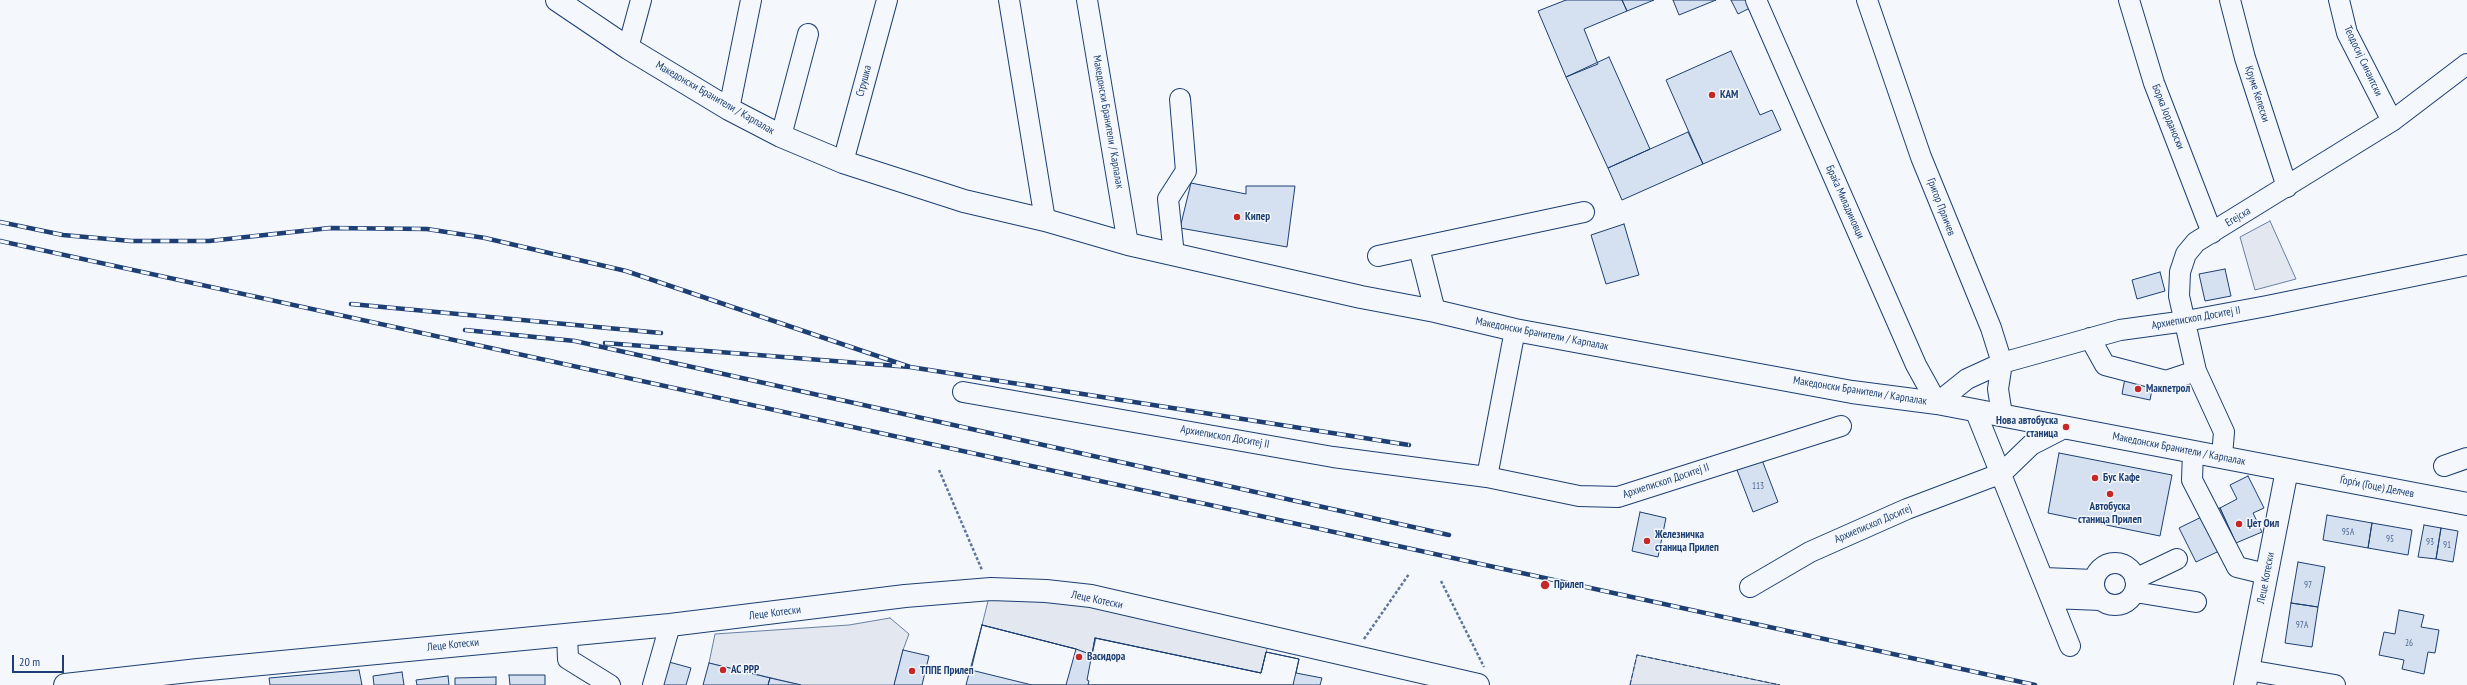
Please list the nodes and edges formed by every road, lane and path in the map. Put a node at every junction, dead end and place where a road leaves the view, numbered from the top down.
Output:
1 (557, 0) edge
2 (641, 0) edge
3 (751, 0) edge
4 (887, 0) edge
5 (1009, 0) edge
6 (1087, 0) edge
7 (1756, 0) edge
8 (1867, 0) edge
9 (2129, 0) edge
10 (2230, 0) edge
11 (2339, 0) edge
12 (808, 34) dead end
13 (628, 48) junction
14 (2467, 64) edge
15 (1180, 99) dead end
16 (729, 109) junction
17 (2392, 121) junction
18 (781, 136) junction
19 (843, 162) junction
20 (2287, 187) junction
21 (1584, 212) dead end
22 (1045, 220) junction
23 (2212, 233) junction
24 (1128, 244) junction
25 (1419, 248) junction
26 (1174, 255) junction
27 (1378, 256) dead end
28 (2467, 265) edge
29 (1435, 310) junction
30 (2186, 321) junction
31 (1515, 330) junction
32 (2090, 338) junction
33 (2002, 363) junction
34 (2196, 371) junction
35 (963, 392) dead end
36 (1937, 402) junction
37 (1975, 410) junction
38 (2002, 415) junction
39 (1841, 426) dead end
40 (2066, 427) junction
41 (2193, 452) junction
42 (2222, 456) junction
43 (2467, 458) edge
44 (2444, 466) dead end
45 (939, 470) dead end
46 (2286, 470) junction
47 (2002, 473) junction
48 (1487, 477) junction
49 (2467, 504) edge
50 (2177, 559) dead end
51 (1410, 574) dead end
52 (2266, 574) junction
53 (2044, 578) junction
54 (2094, 580) junction
55 (1441, 581) dead end
56 (2135, 585) junction
57 (1750, 587) dead end
58 (991, 588) junction
59 (2051, 598) junction
60 (2101, 600) junction
61 (2196, 602) dead end
62 (670, 625) junction
63 (566, 634) junction
64 (2070, 646) dead end
65 (1352, 657) junction
66 (1482, 678) edge
67 (2247, 678) edge
68 (65, 685) edge
69 (610, 685) edge
70 (653, 685) edge
71 (2335, 685) edge

1 - 13 main road, Македонски Бранители / Карпалак
2 - 13 street
3 - 16 street
4 - 19 street, Струшка
5 - 22 street
6 - 24 street, Македонски Бранители / Карпалак
7 - 36 street, Браќа Миладиновци
8 - 33 street, Григор Прличев
9 - 23 street, Борка Јорданоски
10 - 20 street, Круме Кепески
11 - 17 street, Теодосиј Синаитски
12 - 18 street
13 - 16 main road, Македонски Бранители / Карпалак
14 - 17 street, Егејска
15 - 26 street
16 - 18 main road, Македонски Бранители / Карпалак
17 - 20 street, Егејска
18 - 19 main road, Македонски Бранители / Карпалак
19 - 22 main road, Македонски Бранители / Карпалак
20 - 23 street, Егејска
21 - 25 street
22 - 24 main road, Македонски Бранители / Карпалак
23 - 30 street, Егејска
24 - 26 main road, Македонски Бранители / Карпалак
25 - 27 street
25 - 29 street
26 - 29 main road, Македонски Бранители / Карпалак
28 - 30 street, Архиепископ Доситеј II
29 - 31 main road, Македонски Бранители / Карпалак
30 - 32 street, Архиепископ Доситеј II
30 - 34 street, Егејска
31 - 36 main road, Македонски Бранители / Карпалак
31 - 48 street
32 - 33 street, Архиепископ Доситеј II
32 - 34 street
33 - 36 street, Архиепископ Доситеј II
33 - 38 street, Григор Прличев
34 - 42 street, Егејска
35 - 48 street, Архиепископ Доситеј II
36 - 37 main road, Македонски Бранители / Карпалак
37 - 38 main road, Македонски Бранители / Карпалак
37 - 47 street
38 - 40 main road, Македонски Бранители / Карпалак
39 - 48 street, Архиепископ Доситеј II
40 - 41 main road, Македонски Бранители / Карпалак
40 - 47 street, Архиепископ Доситеј
41 - 42 main road, Македонски Бранители / Карпалак
41 - 52 street
42 - 46 main road, Македонски Бранители / Карпалак
43 - 44 street
45 - 58 path
46 - 49 main road, Ѓорѓи (Гоце) Делчев
46 - 52 main road, Леце Котески
47 - 53 street
47 - 57 street, Архиепископ Доситеј
50 - 56 street
51 - 65 path
52 - 67 main road, Леце Котески
53 - 54 street
53 - 59 street
54 - 56 street
54 - 60 street
55 - 66 path
56 - 60 street
56 - 61 street
58 - 62 main road, Леце Котески
58 - 65 main road, Леце Котески
59 - 60 street
59 - 64 street
62 - 63 main road, Леце Котески
62 - 70 street
63 - 68 main road, Леце Котески
63 - 69 street
65 - 66 main road, Леце Котески
67 - 71 street

